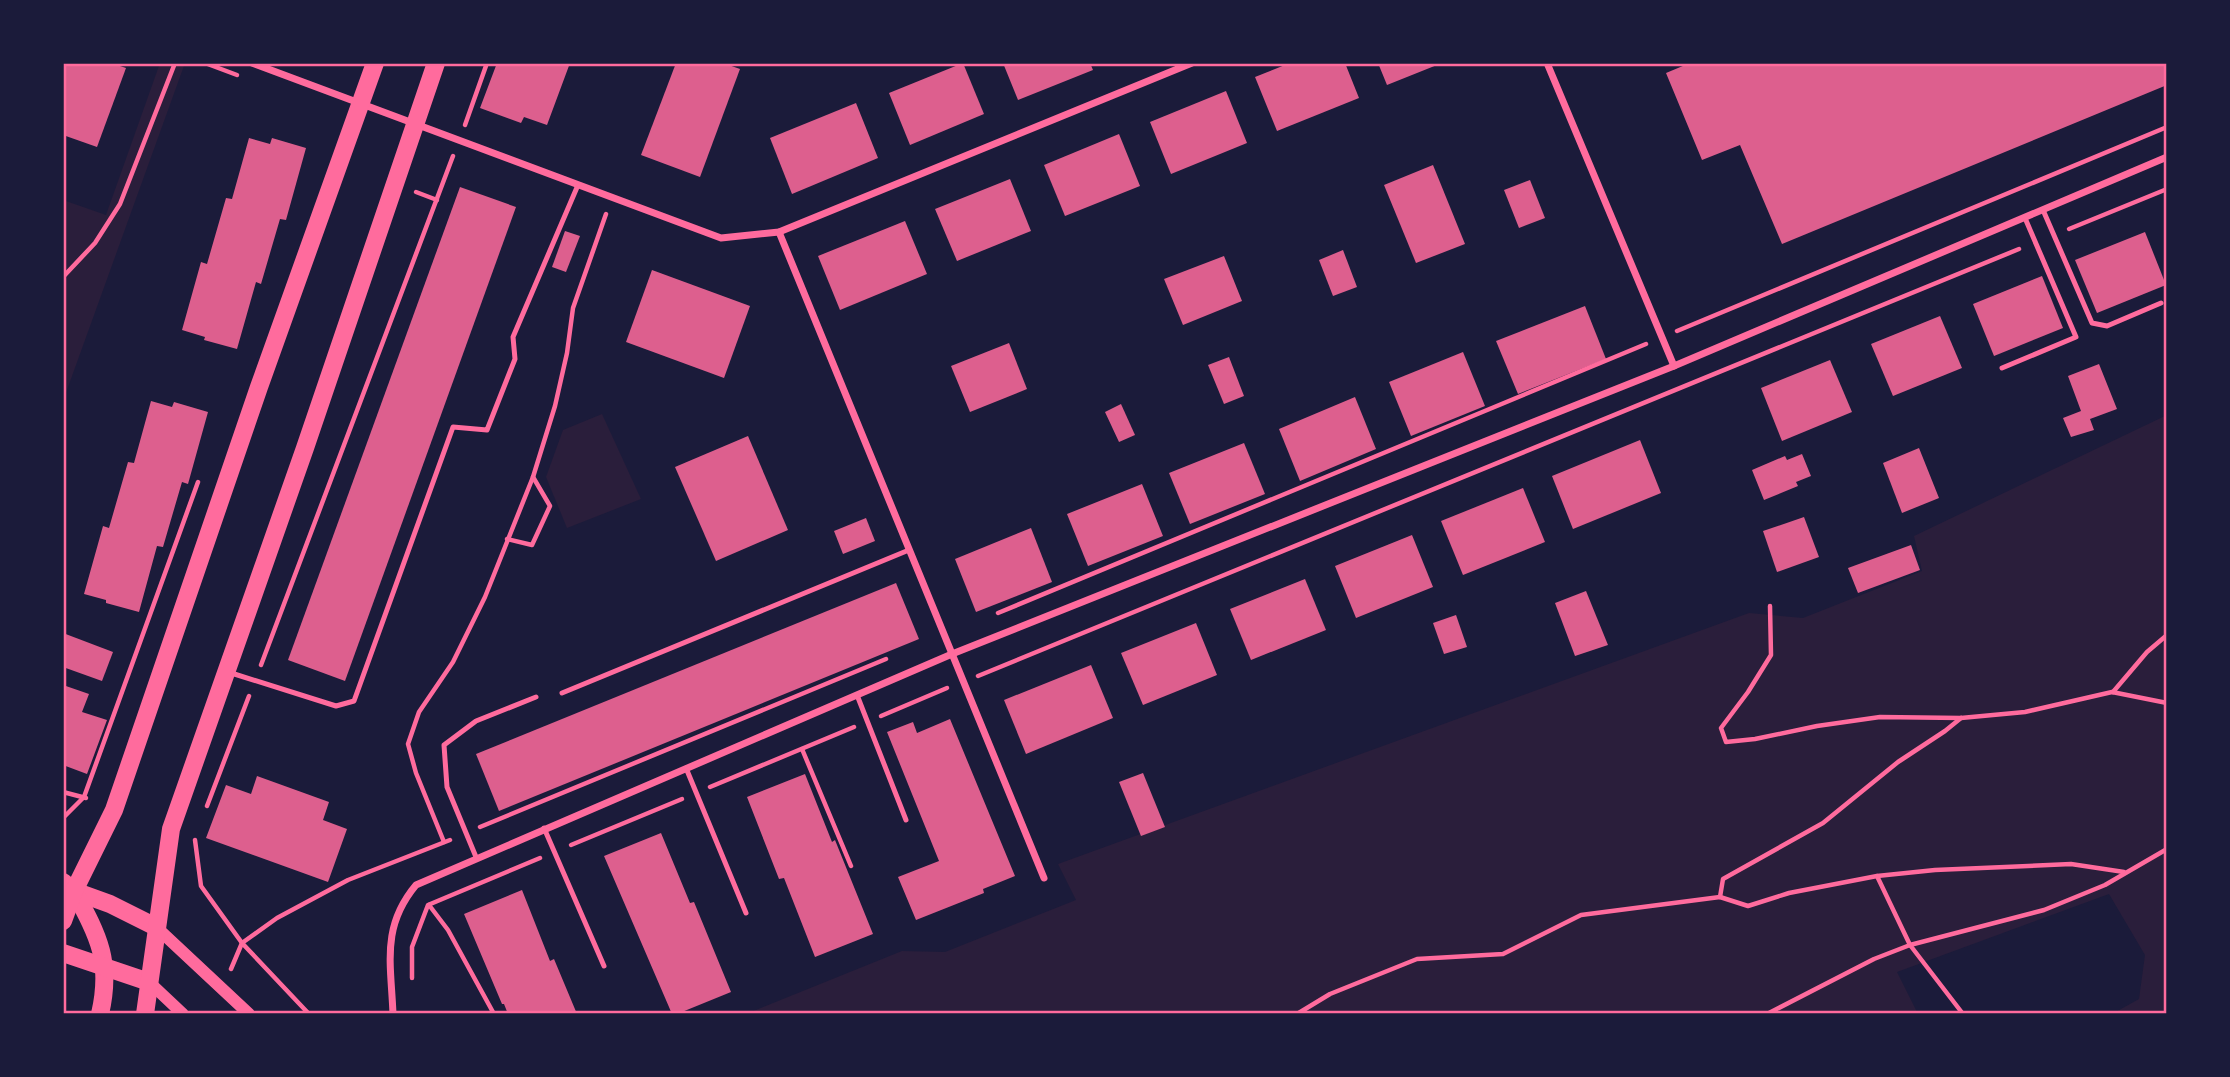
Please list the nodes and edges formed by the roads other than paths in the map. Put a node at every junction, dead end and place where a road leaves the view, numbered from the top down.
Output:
1 (251, 63) edge
2 (374, 63) edge
3 (436, 63) edge
4 (1192, 63) edge
5 (1547, 63) edge
6 (359, 104) junction
7 (414, 123) junction
8 (2167, 157) edge
9 (578, 185) junction
10 (2043, 210) junction
11 (2025, 218) junction
12 (779, 232) junction
13 (2161, 303) dead end
14 (1674, 366) junction
15 (2002, 368) dead end
16 (909, 550) junction
17 (952, 654) junction
18 (227, 672) junction
19 (562, 692) dead end
20 (857, 695) junction
21 (536, 698) dead end
22 (686, 768) junction
23 (906, 820) dead end
24 (544, 828) junction
25 (476, 858) junction
26 (1044, 878) dead end
27 (69, 887) edge
28 (746, 913) dead end
29 (63, 921) edge
30 (156, 927) junction
31 (63, 953) edge
32 (604, 966) dead end
33 (106, 968) junction
34 (149, 982) junction
35 (100, 1014) edge
36 (145, 1014) edge
37 (183, 1014) edge
38 (249, 1014) edge
39 (393, 1014) edge

1 - 6 street
2 - 6 main road
3 - 7 main road
4 - 12 street
5 - 14 street
6 - 7 street
6 - 27 main road
7 - 9 street
7 - 18 main road
8 - 10 street
9 - 12 street
9 - 18 lane
10 - 11 street
10 - 13 lane
11 - 14 street
11 - 15 lane
12 - 16 street
14 - 17 street
16 - 17 street
16 - 19 lane
17 - 20 street
17 - 26 street
18 - 30 main road
20 - 22 street
20 - 23 lane
21 - 25 lane
22 - 24 street
22 - 28 lane
24 - 25 street
24 - 32 lane
25 - 39 street
27 - 29 main road
27 - 30 main road
27 - 33 main road
30 - 34 main road
30 - 38 street
31 - 33 main road
33 - 34 main road
33 - 35 main road
34 - 36 main road
34 - 37 street

